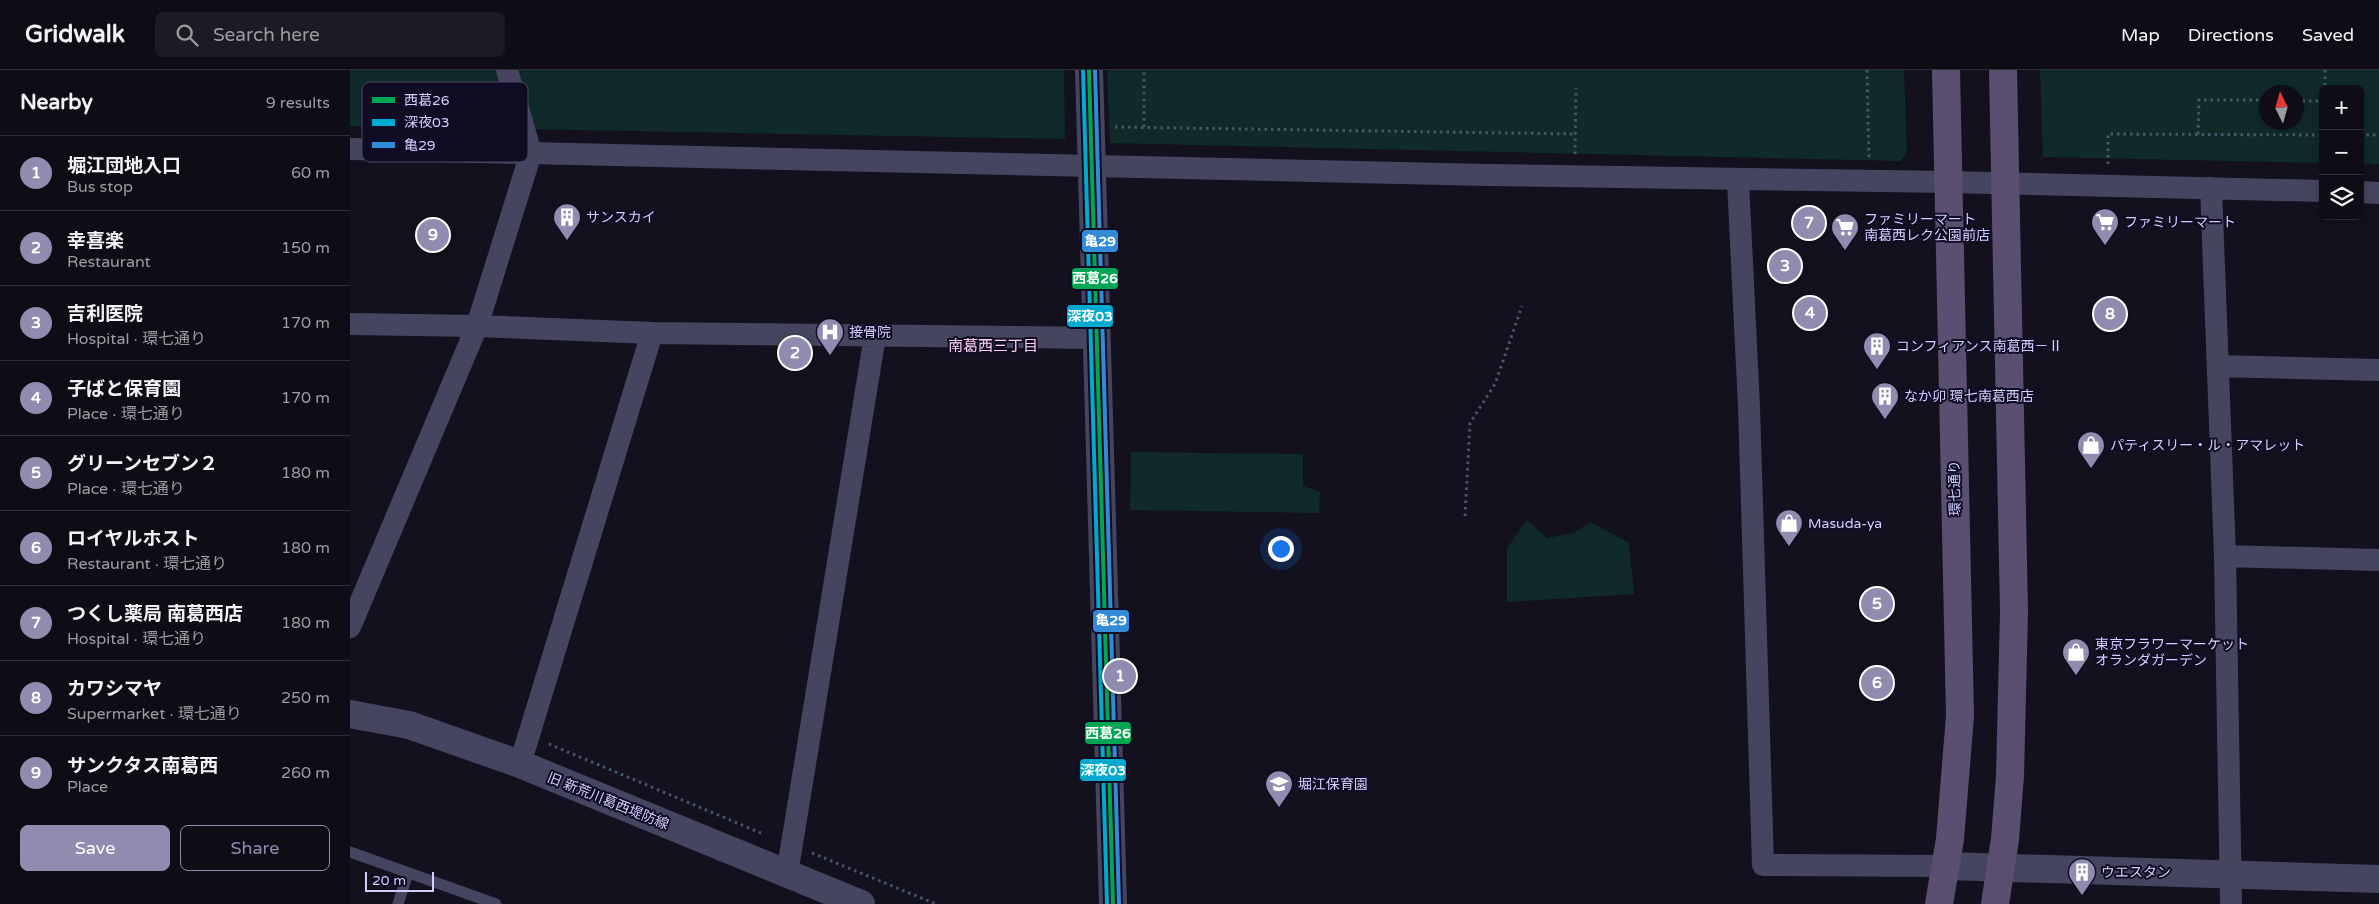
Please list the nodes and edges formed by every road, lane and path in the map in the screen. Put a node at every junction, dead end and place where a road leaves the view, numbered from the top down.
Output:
1 (1089, 70) edge
2 (1144, 70) edge
3 (1867, 70) edge
4 (1946, 70) edge
5 (2003, 70) edge
6 (2325, 70) edge
7 (2325, 85) edge
8 (1576, 88) dead end
9 (2259, 100) edge
10 (2304, 101) edge
11 (2319, 101) edge
12 (1109, 126) dead end
13 (1144, 127) junction
14 (1575, 134) junction
15 (2198, 134) junction
16 (2319, 135) edge
17 (2364, 135) edge
18 (2379, 135) edge
19 (528, 143) edge
20 (528, 153) edge
21 (531, 153) junction
22 (1575, 154) dead end
23 (1869, 161) dead end
24 (1092, 167) junction
25 (2108, 168) dead end
26 (1738, 181) junction
27 (1949, 182) junction
28 (2006, 184) junction
29 (2211, 188) junction
30 (2319, 191) edge
31 (2364, 192) edge
32 (2379, 193) edge
33 (1522, 306) dead end
34 (350, 324) edge
35 (477, 326) junction
36 (652, 333) junction
37 (876, 336) junction
38 (1097, 338) junction
39 (2218, 366) junction
40 (2379, 370) edge
41 (1466, 516) dead end
42 (2225, 556) junction
43 (2379, 560) edge
44 (350, 627) edge
45 (350, 714) edge
46 (546, 742) dead end
47 (520, 764) junction
48 (761, 833) dead end
49 (350, 852) edge
50 (809, 852) dead end
51 (1946, 866) junction
52 (2001, 867) junction
53 (408, 873) junction
54 (787, 874) junction
55 (2231, 875) junction
56 (2379, 879) edge
57 (398, 904) edge
58 (496, 904) edge
59 (861, 904) edge
60 (936, 904) edge
61 (1113, 904) edge
62 (1939, 904) edge
63 (1995, 904) edge
64 (2231, 904) edge

1 - 24 street
2 - 13 path
3 - 23 path
4 - 27 main road, 環七通り
5 - 28 main road
6 - 7 path
8 - 14 path
9 - 15 path
10 - 11 path
12 - 13 path
13 - 14 path
14 - 22 path
15 - 16 path
15 - 25 path
17 - 18 path
19 - 21 street
20 - 21 street
21 - 24 street
21 - 35 street
24 - 26 street
24 - 38 street
26 - 27 street
26 - 51 street
27 - 28 street
27 - 51 main road, 環七通り
28 - 29 street
28 - 52 main road
29 - 30 street
29 - 39 street
31 - 32 street
33 - 41 path
34 - 35 street
35 - 36 street
35 - 44 street
36 - 37 street
36 - 47 street
37 - 38 street
37 - 54 street
38 - 61 street
39 - 40 street
39 - 42 street
42 - 43 street
42 - 55 street
45 - 47 street, 旧 新荒川葛西堤防線
46 - 48 path
47 - 54 street, 旧 新荒川葛西堤防線
49 - 53 lane
50 - 60 path
51 - 52 street
51 - 62 main road, 環七通り
52 - 55 street
52 - 63 main road
53 - 57 lane
53 - 58 lane
54 - 59 street, 旧 新荒川葛西堤防線
55 - 56 street
55 - 64 street

